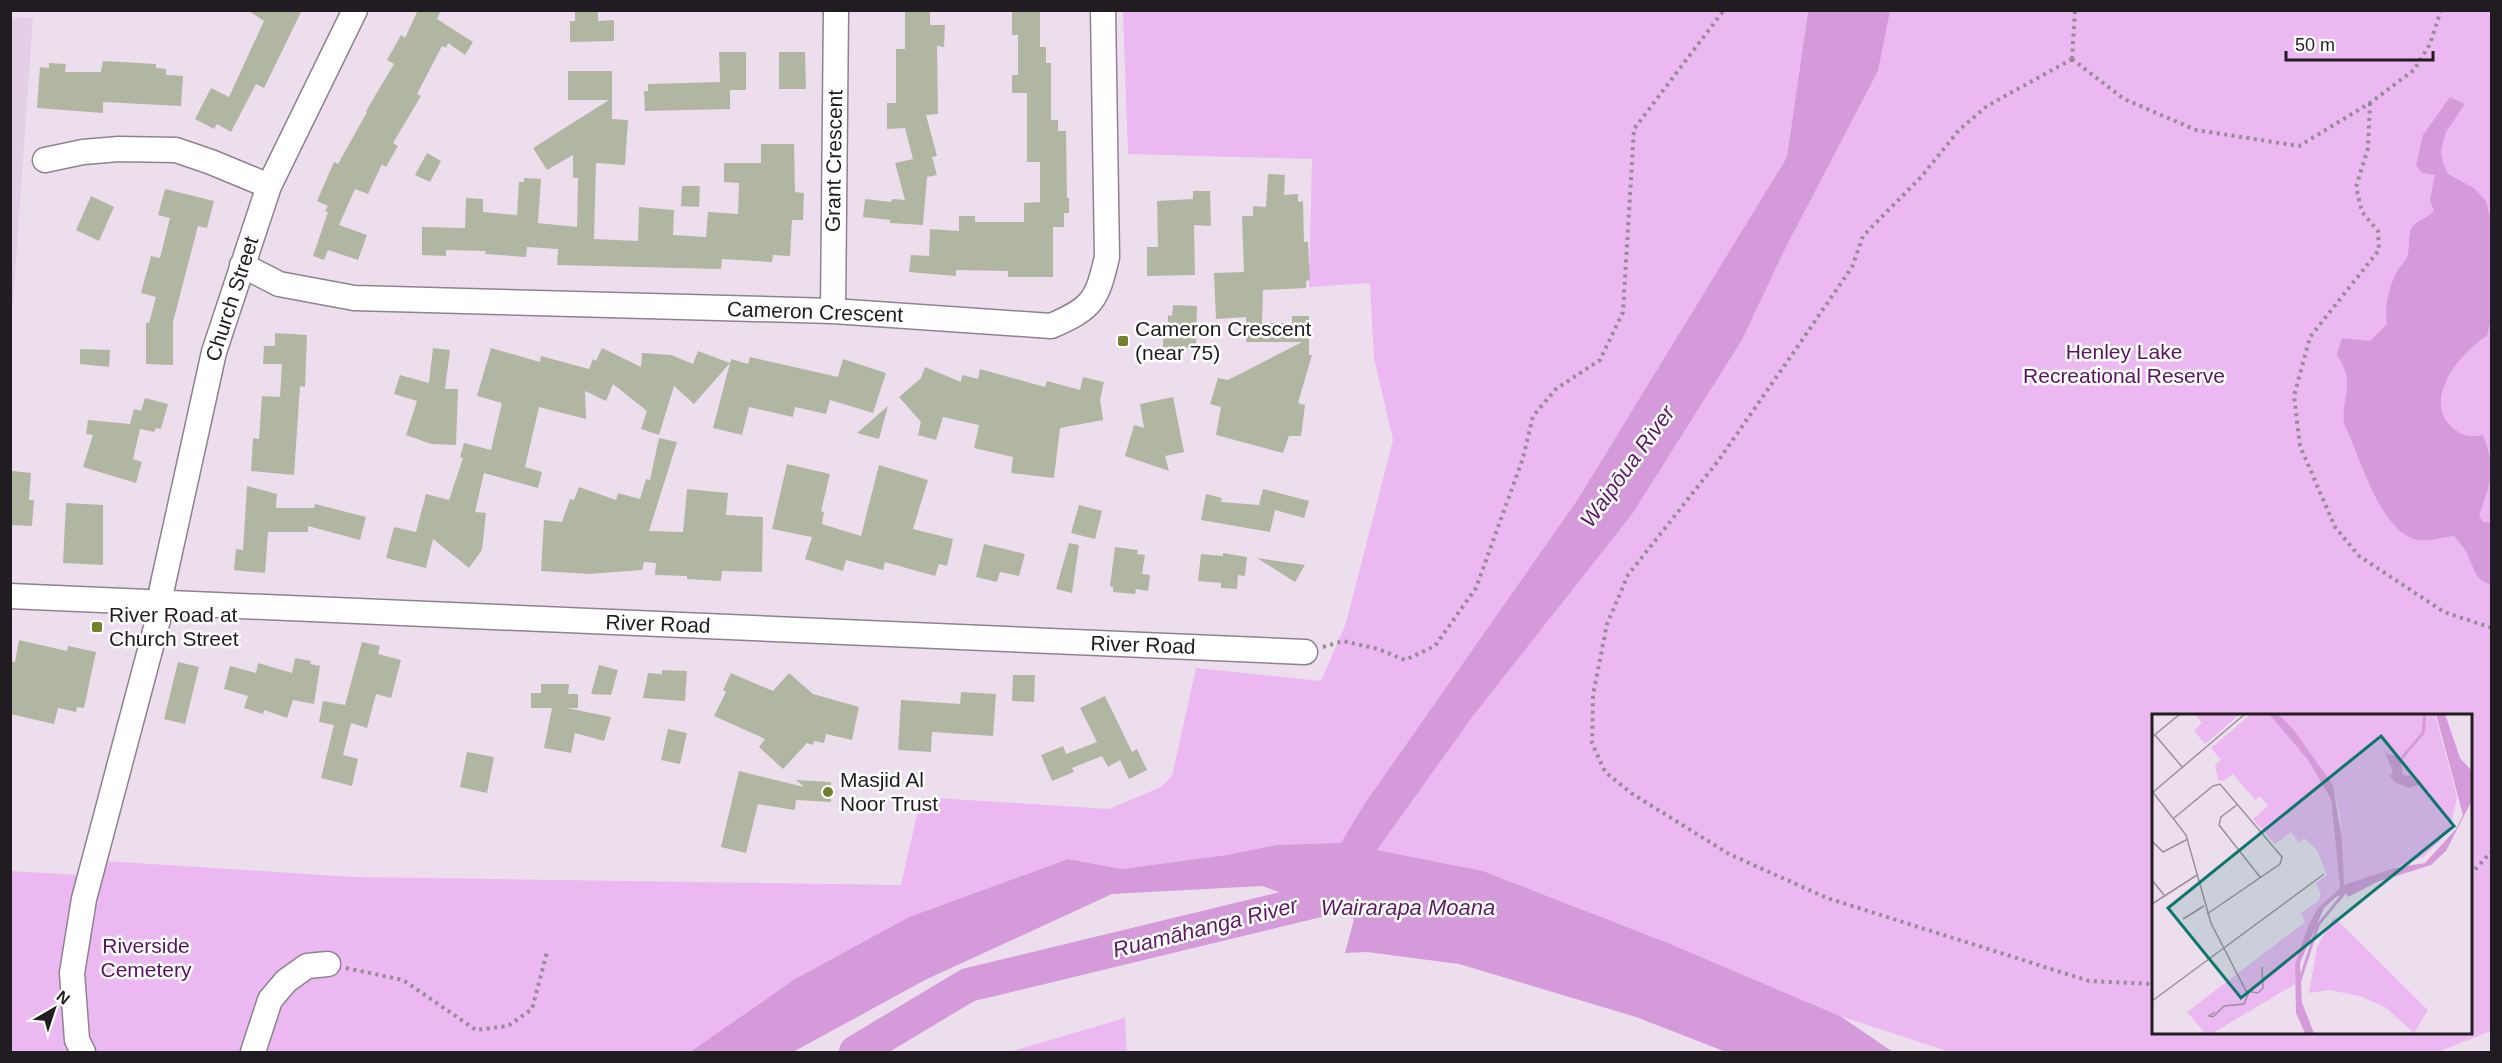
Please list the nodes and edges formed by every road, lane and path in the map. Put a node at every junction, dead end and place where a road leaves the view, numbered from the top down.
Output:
1 (355, 10) edge
2 (836, 10) edge
3 (1103, 10) edge
4 (1724, 10) edge
5 (2075, 10) edge
6 (2441, 10) edge
7 (2072, 59) junction
8 (2370, 103) junction
9 (45, 160) dead end
10 (269, 186) junction
11 (242, 265) junction
12 (832, 311) junction
13 (10, 596) edge
14 (160, 604) junction
15 (2492, 628) edge
16 (1305, 652) joint
17 (2492, 851) edge
18 (2472, 873) edge
19 (547, 952) dead end
20 (328, 964) joint
21 (2152, 984) edge
22 (83, 1053) edge
23 (253, 1053) edge

1 - 10 street, Church Street
2 - 12 street, Grant Crescent
3 - 12 street, Cameron Crescent
4 - 16 path
5 - 7 path
6 - 8 path
7 - 8 path
7 - 21 path
8 - 15 path
9 - 10 street
10 - 11 street, Church Street
11 - 12 street, Cameron Crescent
11 - 14 street, Church Street
13 - 14 street, River Road
14 - 16 street, River Road
14 - 22 street, Church Street
17 - 18 path
19 - 20 path
20 - 23 street

